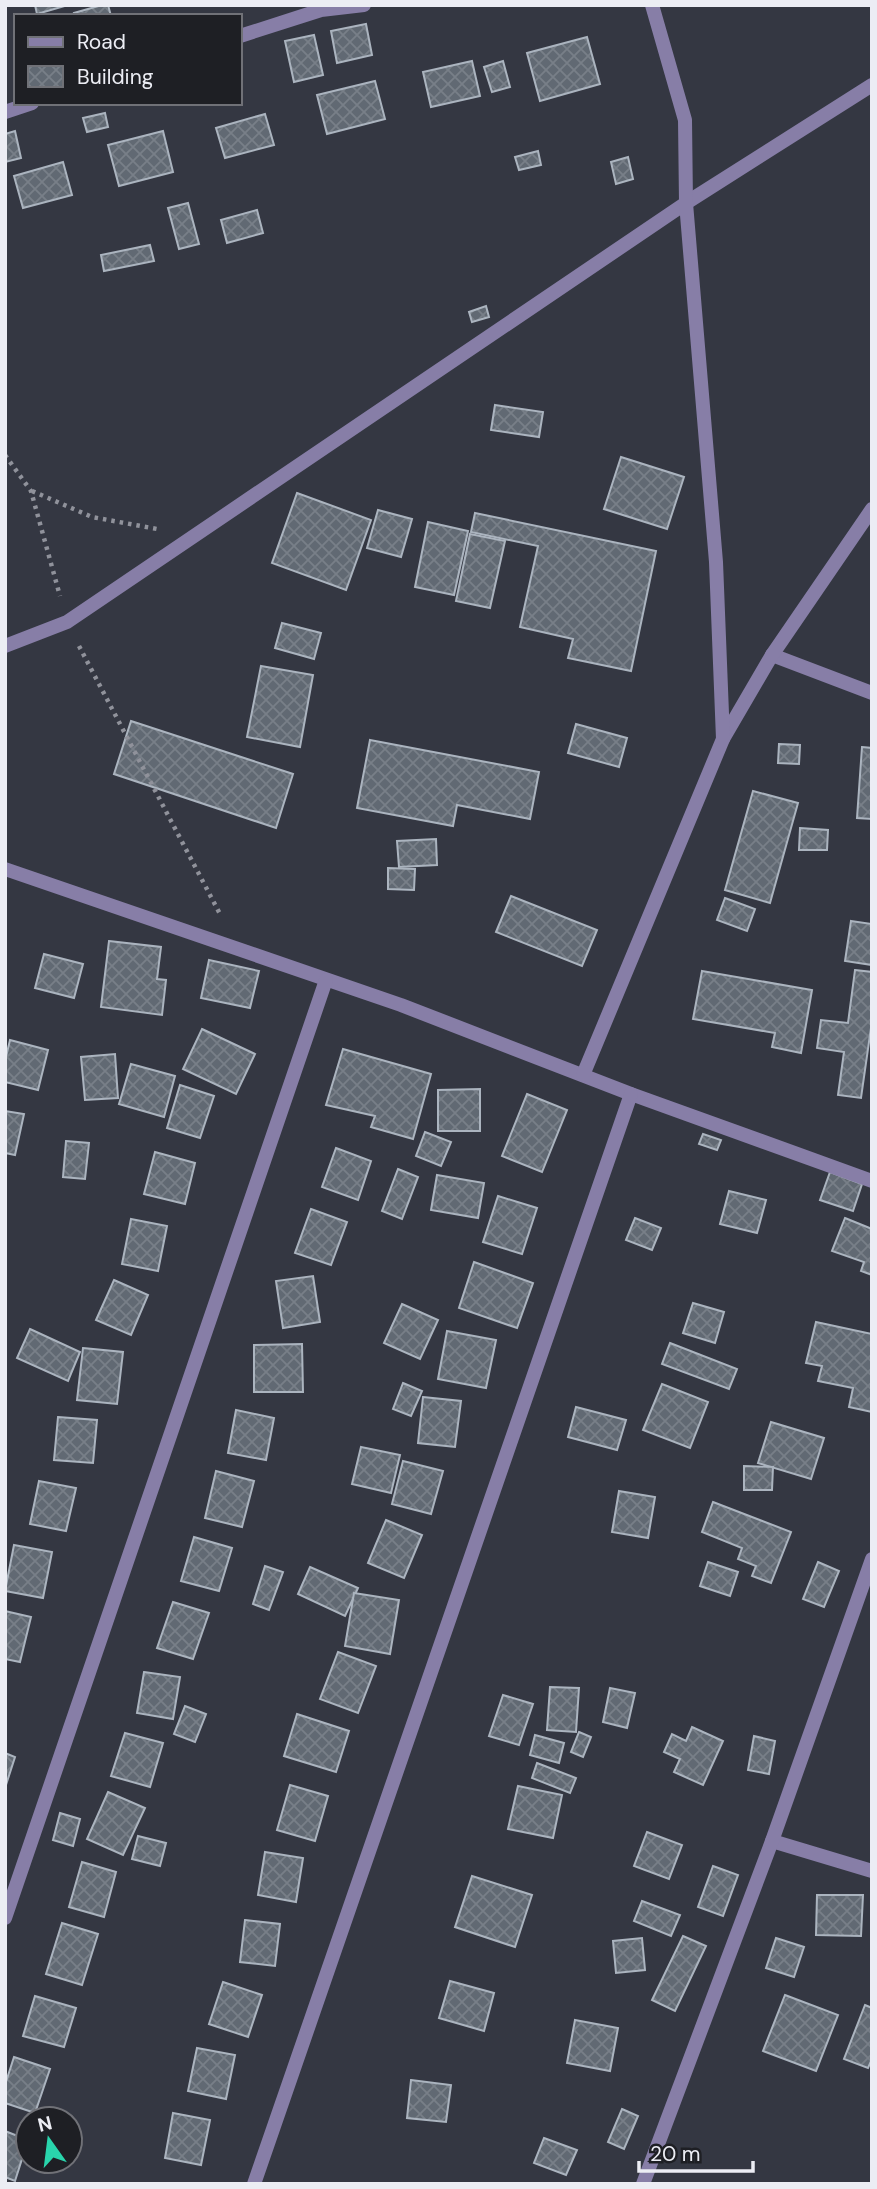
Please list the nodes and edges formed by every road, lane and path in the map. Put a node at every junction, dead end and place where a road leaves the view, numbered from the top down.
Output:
1 (364, 5) edge
2 (652, 5) edge
3 (242, 35) edge
4 (872, 85) edge
5 (26, 105) edge
6 (5, 112) edge
7 (685, 203) junction
8 (5, 455) edge
9 (32, 491) junction
10 (872, 509) edge
11 (195, 535) junction
12 (66, 622) junction
13 (5, 646) edge
14 (772, 655) junction
15 (872, 693) edge
16 (723, 739) junction
17 (8, 870) edge
18 (5, 885) edge
19 (239, 949) junction
20 (326, 980) junction
21 (583, 1075) junction
22 (631, 1094) junction
23 (872, 1181) edge
24 (871, 1561) edge
25 (772, 1840) junction
26 (872, 1871) edge
27 (5, 1918) edge
28 (254, 2184) edge
29 (643, 2184) edge

1 - 3 street
2 - 7 street
4 - 7 street
5 - 6 street
7 - 11 street
7 - 16 street
8 - 9 path
9 - 11 path
9 - 12 path
10 - 14 street
11 - 12 street
12 - 13 street
12 - 19 path
14 - 15 street
14 - 16 street
16 - 21 street
17 - 18 street
17 - 19 street
19 - 20 street
20 - 21 street
20 - 27 street
21 - 22 street
22 - 23 street
22 - 28 street
24 - 25 street
25 - 26 street
25 - 29 street

